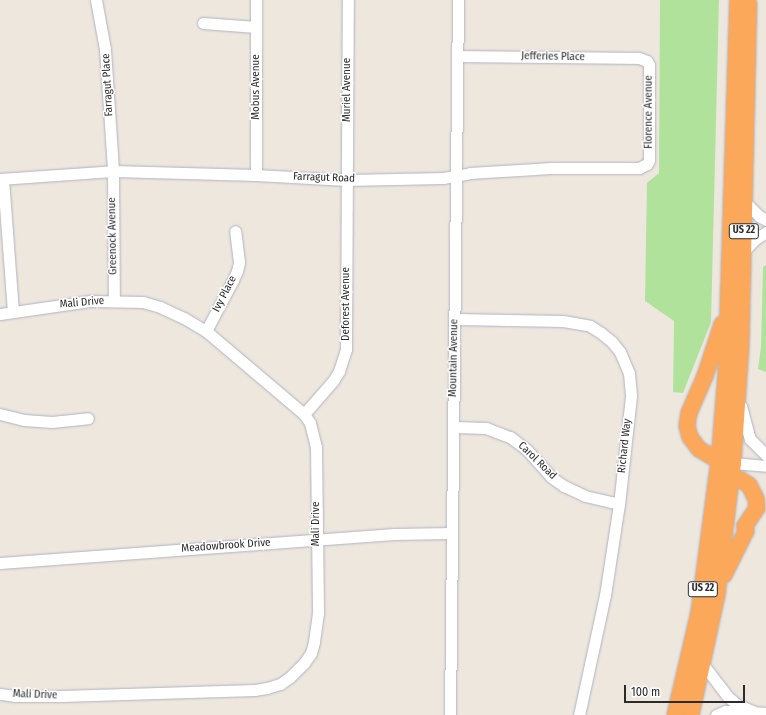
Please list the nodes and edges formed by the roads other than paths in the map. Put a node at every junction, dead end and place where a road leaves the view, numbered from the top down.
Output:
1 (96, 0) edge
2 (256, 0) edge
3 (348, 0) edge
4 (458, 0) edge
5 (738, 0) edge
6 (750, 0) edge
7 (203, 22) dead end
8 (256, 27) junction
9 (458, 56) junction
10 (647, 61) joint
11 (647, 164) joint
12 (113, 171) junction
13 (256, 175) junction
14 (456, 176) junction
15 (2, 179) edge
16 (346, 180) junction
17 (745, 202) junction
18 (766, 220) edge
19 (235, 231) dead end
20 (766, 232) edge
21 (744, 251) junction
22 (114, 301) junction
23 (728, 307) junction
24 (13, 311) junction
25 (0, 314) edge
26 (455, 320) junction
27 (206, 331) junction
28 (738, 396) junction
29 (0, 414) edge
30 (304, 414) junction
31 (88, 418) dead end
32 (454, 427) junction
33 (766, 456) edge
34 (766, 466) edge
35 (725, 469) junction
36 (766, 500) edge
37 (619, 504) junction
38 (746, 531) junction
39 (452, 533) junction
40 (316, 540) junction
41 (0, 563) edge
42 (717, 595) junction
43 (702, 663) junction
44 (0, 694) edge
45 (753, 713) edge
46 (766, 713) edge
47 (450, 715) edge
48 (579, 715) edge
49 (675, 715) edge
50 (691, 715) edge
51 (716, 715) edge

1 - 12 street, Farragut Place
2 - 8 street, Mobus Avenue
3 - 16 street, Muriel Avenue
4 - 9 street, Mountain Avenue
5 - 23 highway, US 22
6 - 17 highway, US 22
7 - 8 street
8 - 13 street, Mobus Avenue
9 - 10 street, Jefferies Place
9 - 14 street, Mountain Avenue
10 - 11 street, Florence Avenue
11 - 14 street, Farragut Road
12 - 13 street, Farragut Road
12 - 15 street, Farragut Road
12 - 22 street, Greenock Avenue
13 - 16 street, Farragut Road
14 - 16 street, Farragut Road
14 - 26 street, Mountain Avenue
15 - 24 street
16 - 30 street, Deforest Avenue
17 - 18 street
17 - 21 highway, US 22
19 - 27 street, Ivy Place
20 - 21 street
21 - 28 highway, US 22
22 - 24 street, Mali Drive
22 - 27 street, Mali Drive
23 - 35 highway, US 22
23 - 35 highway
24 - 25 street, Mali Drive
26 - 32 street, Mountain Avenue
26 - 37 street, Richard Way
27 - 30 street, Mali Drive
28 - 33 street
28 - 35 highway, US 22
29 - 31 street
30 - 40 street, Mali Drive
32 - 37 street, Carol Road
32 - 39 street, Mountain Avenue
34 - 35 street
35 - 38 highway
35 - 42 highway, US 22
35 - 49 highway, US 22
36 - 38 street
37 - 48 street, Richard Way
38 - 42 highway
39 - 40 street, Meadowbrook Drive
39 - 47 street, Mountain Avenue
40 - 41 street, Meadowbrook Drive
40 - 44 street, Mali Drive
42 - 43 highway, US 22
43 - 45 street
43 - 50 highway, US 22
45 - 46 street
45 - 51 street

